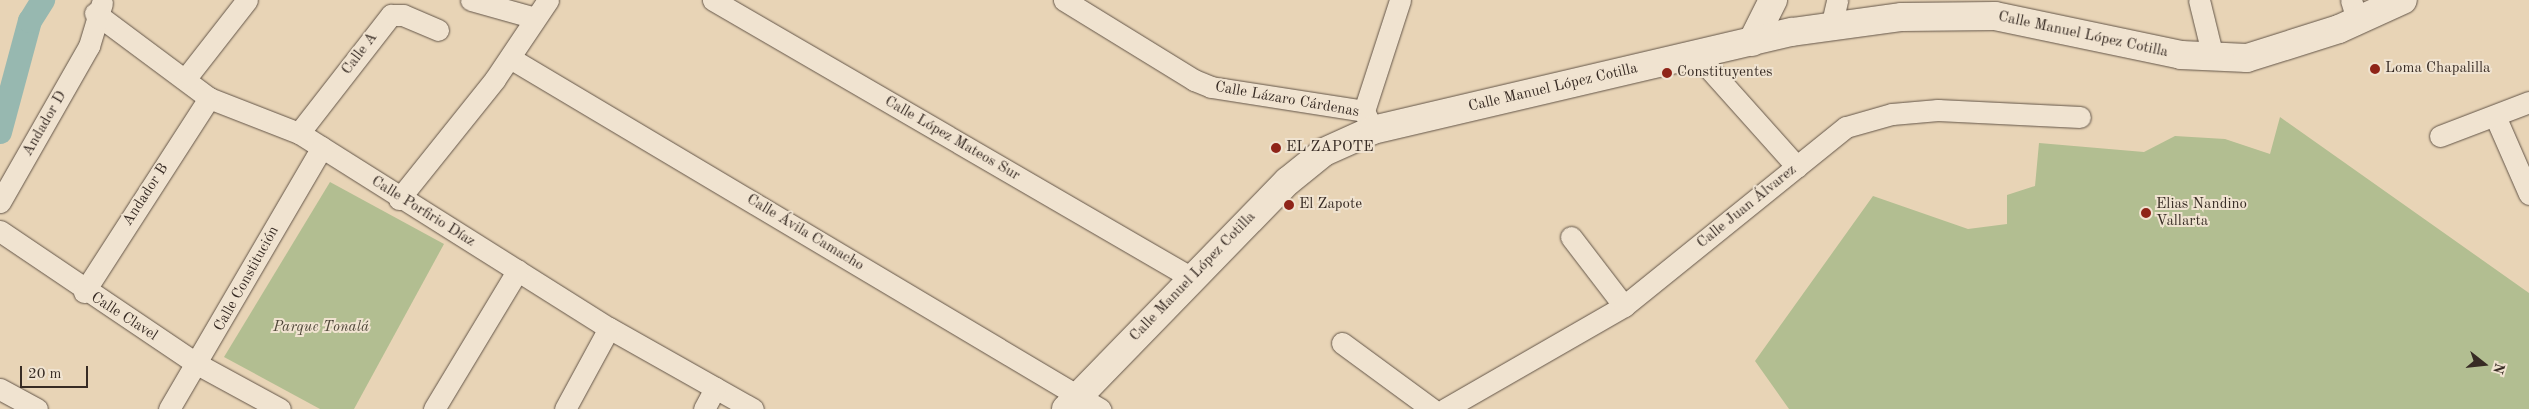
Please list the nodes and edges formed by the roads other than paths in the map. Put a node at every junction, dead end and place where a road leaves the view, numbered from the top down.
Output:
1 (246, 0) edge
2 (471, 0) edge
3 (548, 0) edge
4 (713, 0) edge
5 (1064, 0) edge
6 (1400, 0) edge
7 (1773, 0) edge
8 (1837, 0) edge
9 (2199, 0) edge
10 (2403, 0) edge
11 (99, 6) edge
12 (2354, 10) edge
13 (535, 18) junction
14 (1831, 27) junction
15 (438, 30) dead end
16 (1752, 42) junction
17 (1697, 55) junction
18 (2213, 56) junction
19 (510, 58) junction
20 (186, 78) junction
21 (209, 98) junction
22 (2529, 102) edge
23 (2495, 116) junction
24 (2080, 117) dead end
25 (1368, 120) junction
26 (299, 134) junction
27 (2440, 136) dead end
28 (322, 147) junction
29 (1797, 167) junction
30 (2529, 194) edge
31 (399, 199) junction
32 (0, 202) edge
33 (0, 231) edge
34 (1571, 237) dead end
35 (518, 270) junction
36 (1190, 277) junction
37 (84, 292) junction
38 (1624, 306) junction
39 (609, 328) junction
40 (1342, 343) dead end
41 (199, 365) junction
42 (715, 388) junction
43 (0, 389) edge
44 (1082, 405) edge
45 (270, 406) edge
46 (37, 409) edge
47 (170, 409) edge
48 (434, 409) edge
49 (565, 409) edge
50 (704, 409) edge
51 (754, 409) edge
52 (1432, 409) edge
53 (1445, 409) edge

1 - 20 street
2 - 13 street
3 - 13 street
4 - 36 street, Calle López Mateos Sur
5 - 25 street, Calle Lázaro Cárdenas
6 - 25 street
7 - 16 street
8 - 14 street
9 - 18 street
10 - 12 street, Calle Manuel López Cotilla
11 - 20 street, Calle Porfirio Díaz
11 - 32 street, Andador D
12 - 18 street, Calle Manuel López Cotilla
13 - 19 street
14 - 16 street, Calle Manuel López Cotilla
14 - 18 street, Calle Manuel López Cotilla
15 - 26 street, Calle A
16 - 17 street, Calle Manuel López Cotilla
17 - 25 street, Calle Manuel López Cotilla
17 - 29 street
19 - 31 street
19 - 44 street, Calle Ávila Camacho
20 - 21 street, Calle Porfirio Díaz
21 - 26 street, Calle Porfirio Díaz
21 - 37 street, Andador B
22 - 23 street
23 - 27 street
23 - 30 street
24 - 29 street, Calle Juan Álvarez
25 - 36 street, Calle Manuel López Cotilla
26 - 28 street, Calle Porfirio Díaz
28 - 31 street, Calle Porfirio Díaz
28 - 41 street, Calle Constitución
29 - 38 street, Calle Juan Álvarez
31 - 35 street, Calle Porfirio Díaz
33 - 37 street, Calle Clavel
34 - 38 street
35 - 39 street, Calle Porfirio Díaz
35 - 48 street
36 - 44 street, Calle Manuel López Cotilla
37 - 41 street, Calle Clavel
38 - 53 street, Calle Juan Álvarez
39 - 42 street, Calle Porfirio Díaz
39 - 49 street
40 - 52 street
41 - 45 street, Calle Clavel
41 - 47 street, Calle Constitución
42 - 50 street
42 - 51 street, Calle Porfirio Díaz
43 - 46 street

